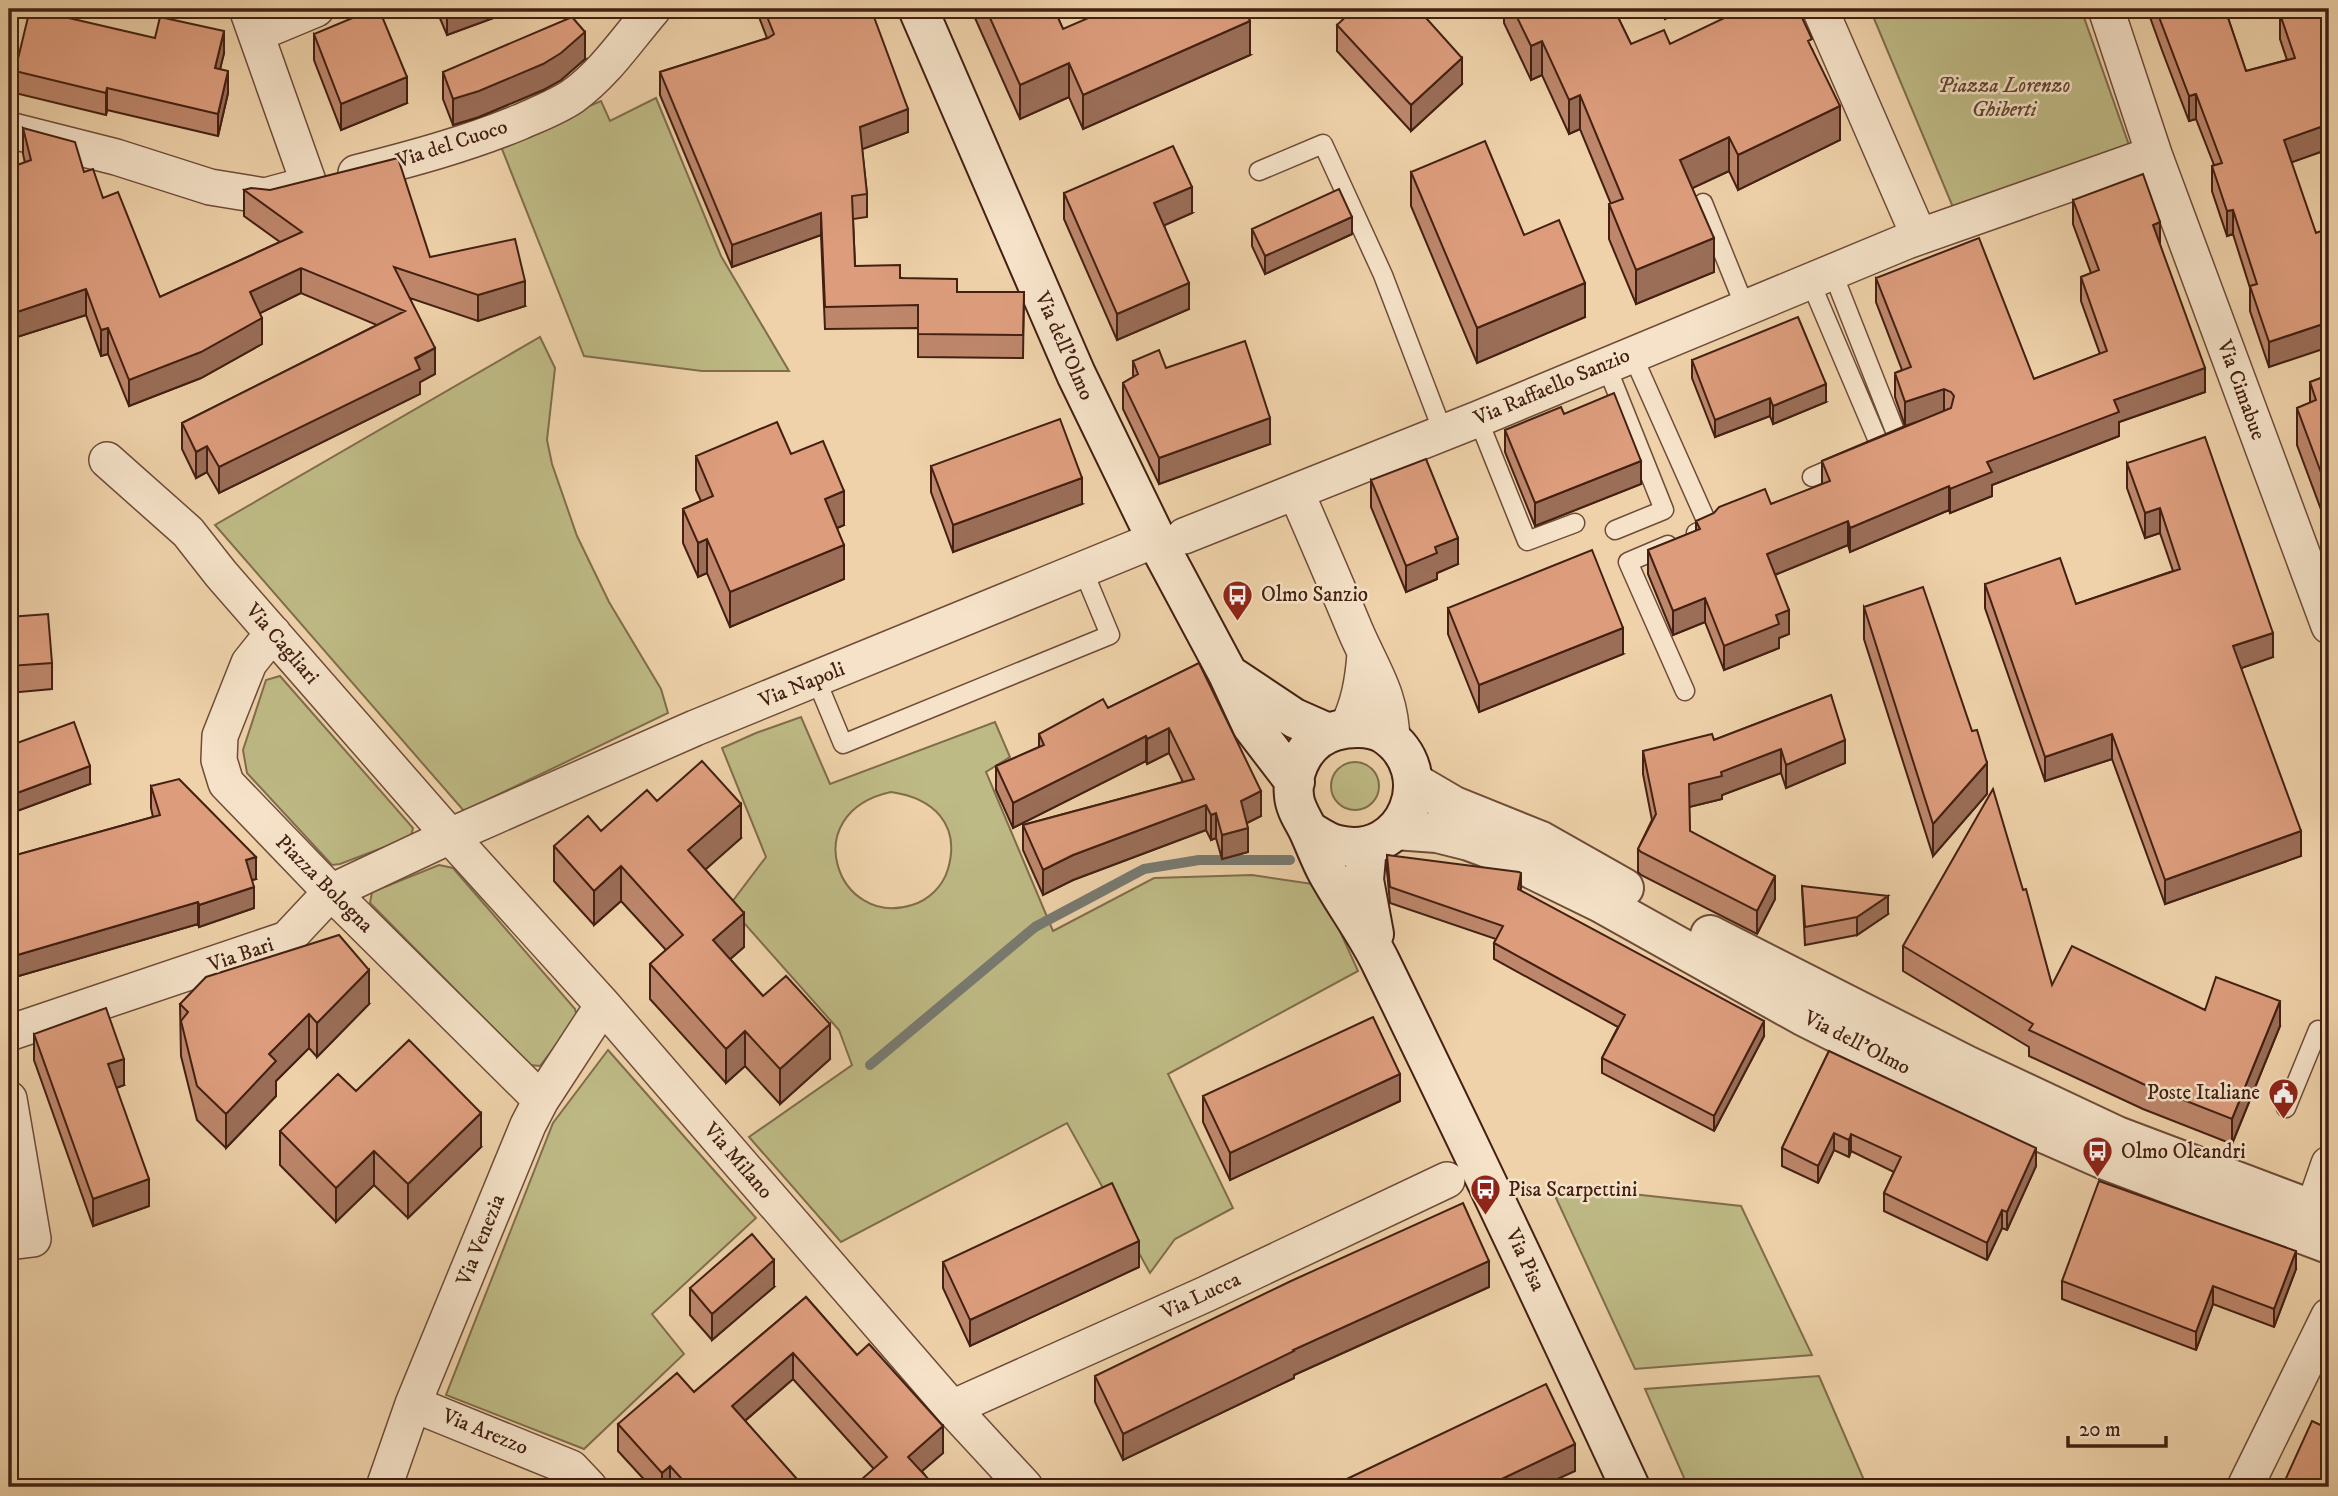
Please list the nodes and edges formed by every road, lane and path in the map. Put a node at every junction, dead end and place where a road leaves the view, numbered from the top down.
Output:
1 (316, 9) edge
2 (653, 9) edge
3 (918, 9) edge
4 (1820, 9) edge
5 (2106, 9) edge
6 (252, 22) edge
7 (9, 130) edge
8 (2154, 154) junction
9 (1259, 171) dead end
10 (309, 184) junction
11 (1703, 203) dead end
12 (1919, 236) junction
13 (1821, 276) junction
14 (1745, 307) junction
15 (1619, 359) junction
16 (1478, 419) junction
17 (1443, 432) junction
18 (1921, 433) edge
19 (107, 460) dead end
20 (1812, 477) dead end
21 (1296, 492) junction
22 (1575, 523) dead end
23 (1615, 530) dead end
24 (1170, 538) junction
25 (1083, 570) junction
26 (2329, 626) edge
27 (273, 633) junction
28 (1365, 654) junction
29 (1228, 674) junction
30 (816, 679) junction
31 (1685, 691) dead end
32 (1337, 730) junction
33 (1392, 741) junction
34 (1295, 782) junction
35 (1413, 782) junction
36 (1308, 830) junction
37 (450, 835) junction
38 (1381, 838) junction
39 (331, 892) junction
40 (1380, 960) junction
41 (603, 1005) junction
42 (9, 1033) edge
43 (2329, 1035) edge
44 (9, 1099) edge
45 (541, 1100) junction
46 (2286, 1108) dead end
47 (2329, 1164) edge
48 (1447, 1180) dead end
49 (2321, 1213) edge
50 (9, 1242) edge
51 (2329, 1244) edge
52 (2329, 1316) edge
53 (414, 1404) junction
54 (953, 1408) junction
55 (384, 1487) edge
56 (589, 1487) edge
57 (1025, 1487) edge
58 (1630, 1487) edge
59 (2245, 1487) edge

1 - 6 street
2 - 10 street, Via del Cuoco
3 - 24 main road, Via dell'Olmo
4 - 12 street
5 - 8 street
6 - 10 street
7 - 10 street, Via del Cuoco
8 - 12 street
8 - 26 street, Via Cimabue
9 - 17 lane
11 - 14 lane
12 - 13 street, Via Raffaello Sanzio
13 - 14 street, Via Raffaello Sanzio
13 - 18 lane
13 - 20 lane
14 - 15 street, Via Raffaello Sanzio
15 - 16 street, Via Raffaello Sanzio
15 - 23 lane
15 - 31 lane
16 - 17 street, Via Raffaello Sanzio
16 - 22 lane
17 - 21 street, Via Raffaello Sanzio
19 - 27 street, Via Cagliari
21 - 24 street, Via Raffaello Sanzio
21 - 28 street
24 - 25 street, Via Napoli
24 - 29 main road, Via dell'Olmo
25 - 30 street, Via Napoli
25 - 30 lane
27 - 37 street, Via Cagliari
27 - 39 street, Piazza Bologna
28 - 32 street
28 - 33 street
29 - 32 main road, Via dell'Olmo
29 - 34 main road, Via dell'Olmo
30 - 37 street, Via Napoli
32 - 33 main road, Via dell'Olmo
32 - 34 main road
33 - 35 main road
34 - 36 main road, Via dell'Olmo
35 - 38 main road
35 - 49 main road, Via dell'Olmo
36 - 38 main road, Via dell'Olmo
36 - 40 main road, Via Pisa
37 - 39 street, Via Bari
37 - 41 street, Via Milano
38 - 40 main road, Via Pisa
38 - 51 main road, Via dell'Olmo
39 - 42 street, Via Bari
39 - 45 street, Piazza Bologna
40 - 58 main road, Via Pisa
41 - 45 street, Via Venezia
41 - 54 street, Via Milano
43 - 46 lane
44 - 50 street
45 - 53 street, Via Venezia
47 - 49 street
48 - 54 street, Via Lucca
52 - 59 street
53 - 55 street, Via Venezia
53 - 56 street, Via Arezzo
54 - 57 street, Via Milano

